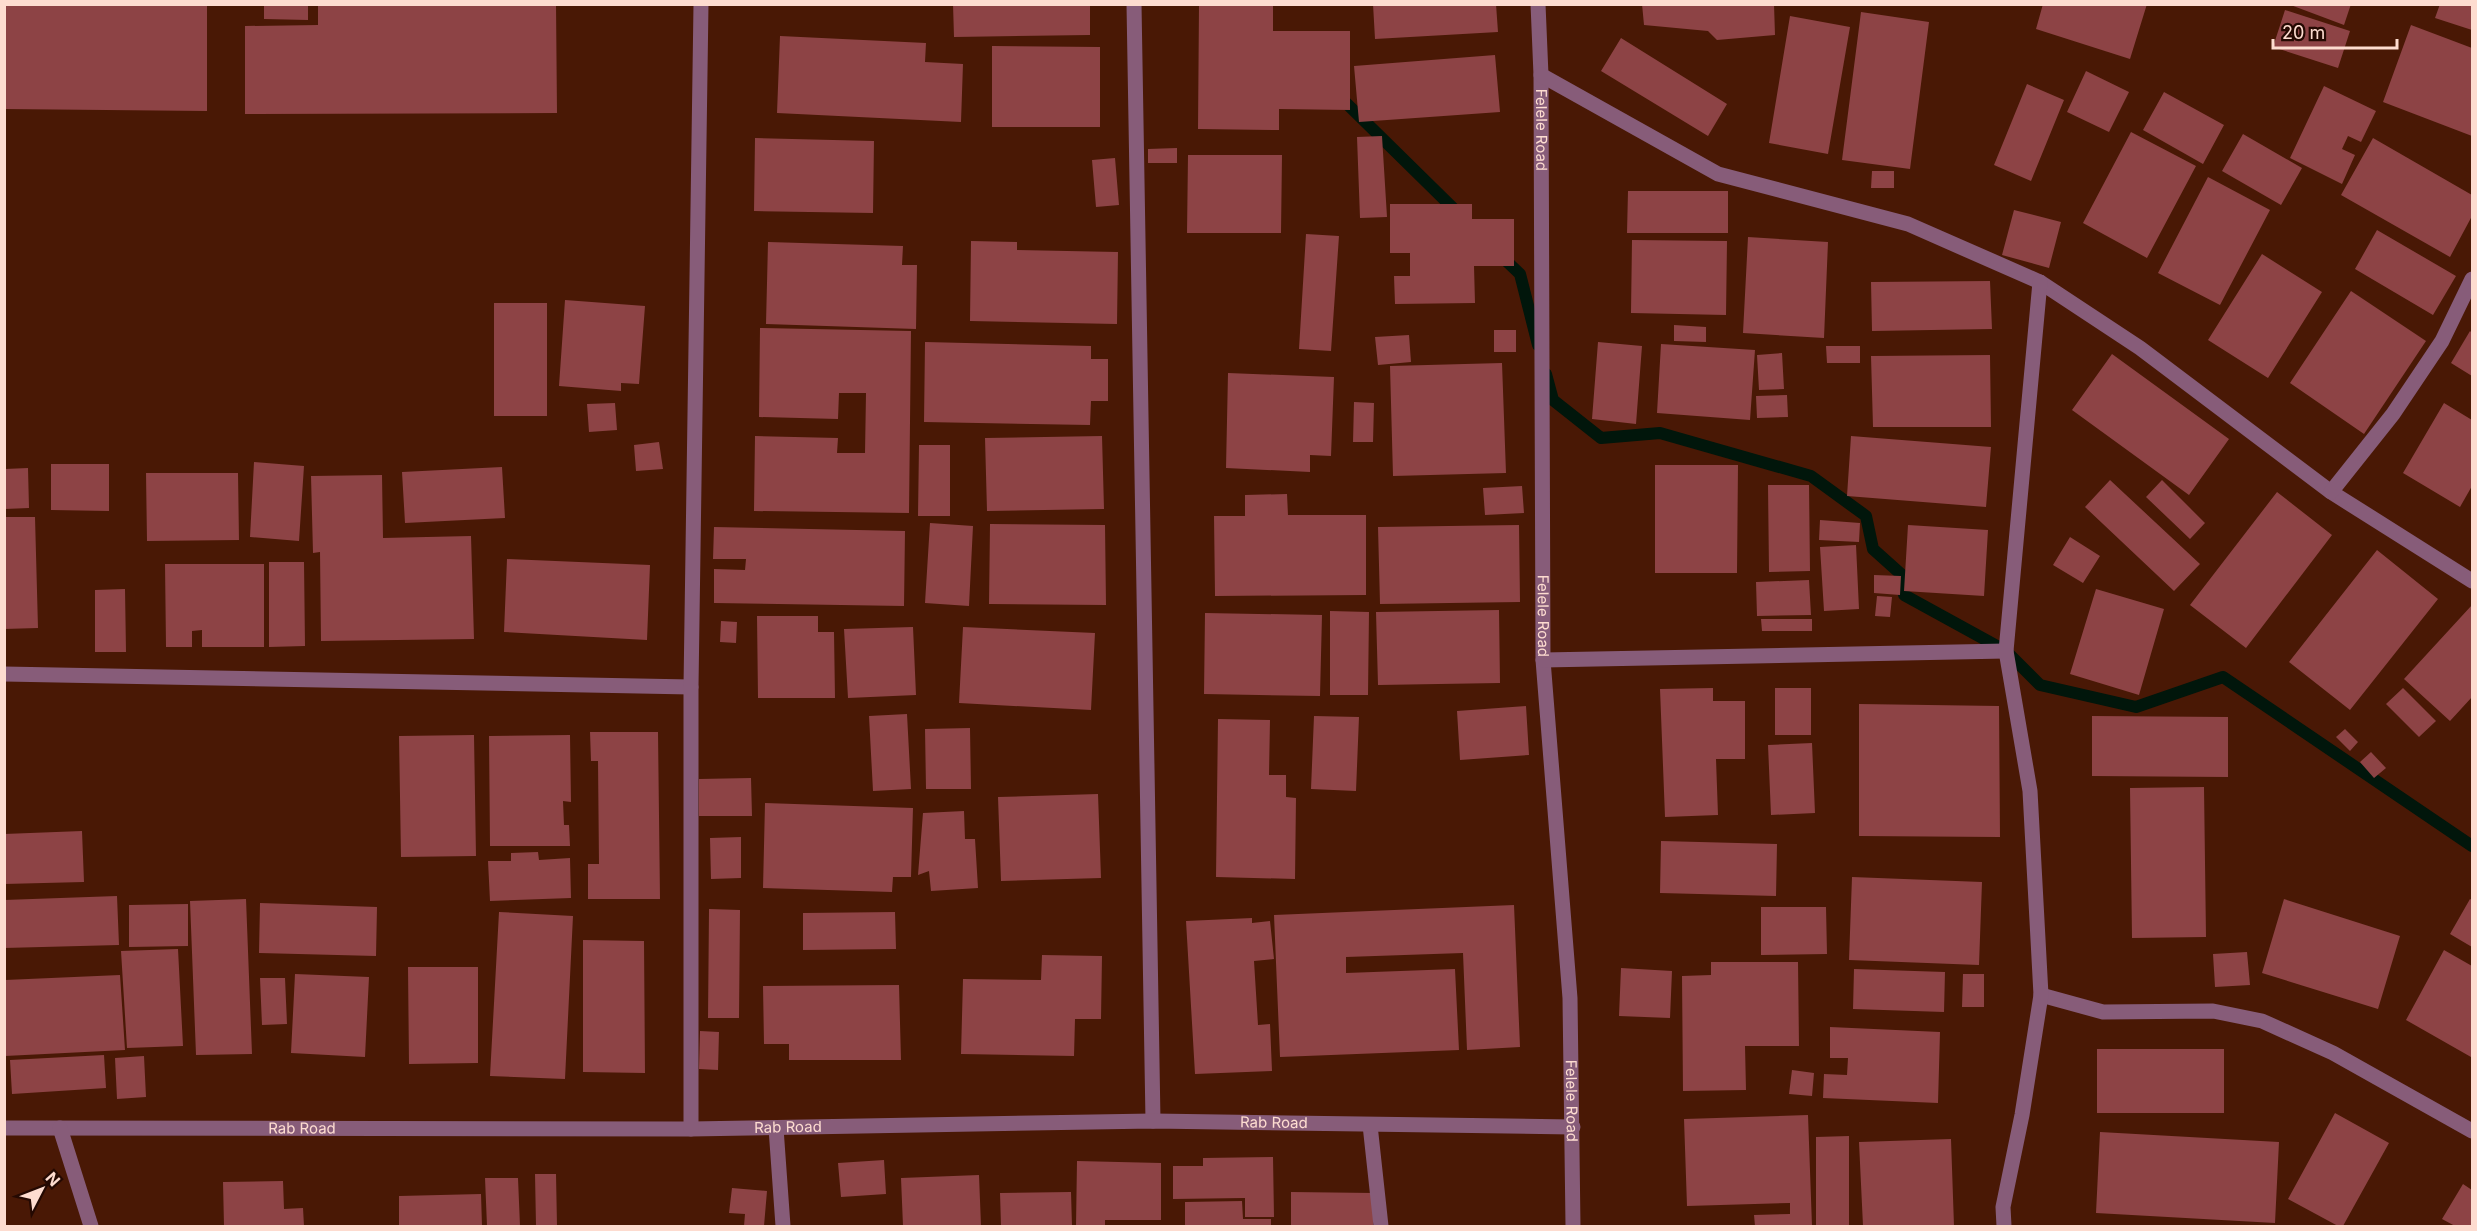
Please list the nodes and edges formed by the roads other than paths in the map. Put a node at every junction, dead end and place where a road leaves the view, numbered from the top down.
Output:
1 (701, 4) edge
2 (1134, 4) edge
3 (1538, 4) edge
4 (1541, 75) junction
5 (2472, 279) edge
6 (2040, 282) junction
7 (2331, 492) junction
8 (2472, 581) edge
9 (2006, 651) junction
10 (1543, 660) junction
11 (4, 674) edge
12 (691, 687) junction
13 (2041, 995) junction
14 (1153, 1121) junction
15 (1370, 1125) junction
16 (1574, 1127) junction
17 (4, 1128) edge
18 (60, 1128) junction
19 (776, 1128) junction
20 (691, 1129) junction
21 (2472, 1131) edge
22 (91, 1227) edge
23 (783, 1227) edge
24 (1381, 1227) edge
25 (1573, 1227) edge
26 (2004, 1227) edge

1 - 12 street
2 - 14 street
3 - 4 street, Felele Road
4 - 6 street
4 - 10 street, Felele Road
5 - 7 street
6 - 7 street
6 - 9 street
7 - 8 street
9 - 10 street
9 - 13 street
10 - 16 street, Felele Road
11 - 12 street
12 - 20 street
13 - 21 street
13 - 26 street
14 - 15 street, Rab Road
14 - 19 street, Rab Road
15 - 16 street, Rab Road
15 - 24 street
16 - 25 street, Felele Road
17 - 18 street, Rab Road
18 - 20 street, Rab Road
18 - 22 street
19 - 20 street, Rab Road
19 - 23 street

